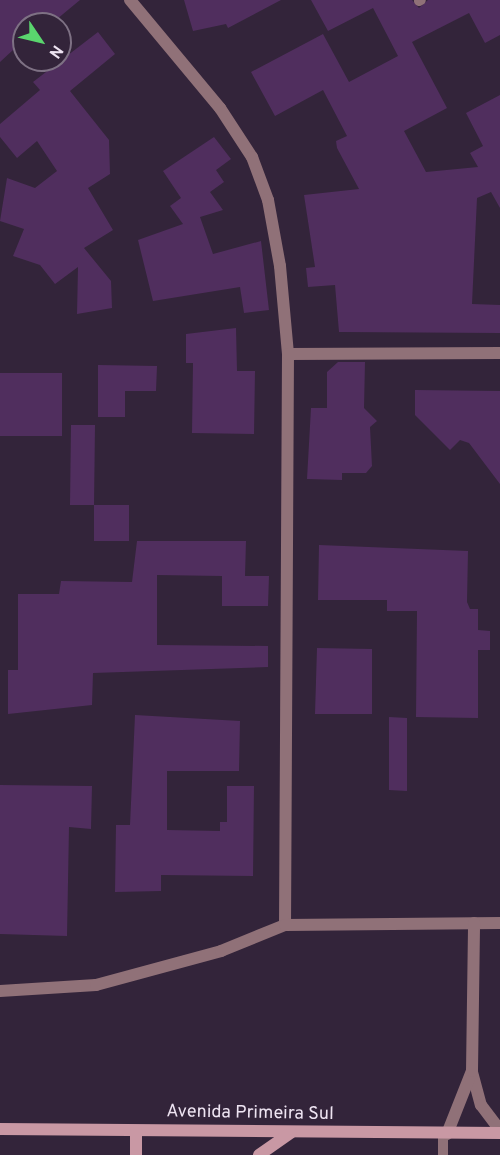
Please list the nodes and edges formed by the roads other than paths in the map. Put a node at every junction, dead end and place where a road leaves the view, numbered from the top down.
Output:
1 (130, 0) edge
2 (500, 352) edge
3 (288, 354) junction
4 (474, 923) junction
5 (500, 923) edge
6 (285, 925) junction
7 (0, 991) edge
8 (472, 1071) junction
9 (0, 1129) edge
10 (136, 1131) junction
11 (292, 1132) junction
12 (500, 1132) edge
13 (445, 1134) junction
14 (136, 1155) edge
15 (259, 1155) edge
16 (443, 1155) edge

1 - 3 street
2 - 3 street
3 - 6 street
4 - 5 street
4 - 6 street
4 - 8 street
6 - 7 street
8 - 12 street
8 - 13 street
9 - 10 main road, Avenida Primeira Sul
10 - 11 main road, Avenida Primeira Sul
10 - 14 main road
11 - 13 main road, Avenida Primeira Sul
11 - 15 main road
12 - 13 main road, Avenida Primeira Sul
13 - 16 lane

